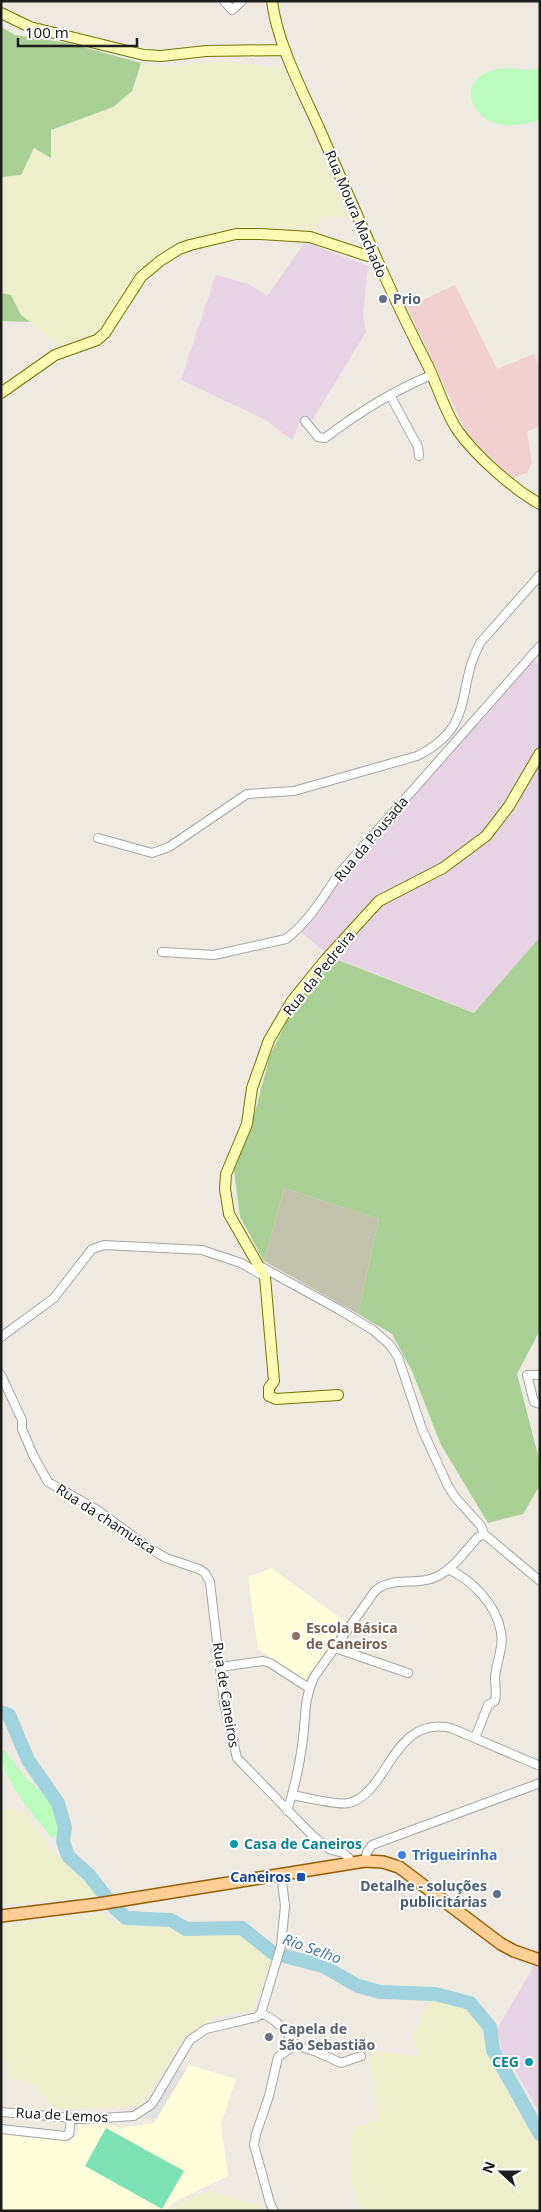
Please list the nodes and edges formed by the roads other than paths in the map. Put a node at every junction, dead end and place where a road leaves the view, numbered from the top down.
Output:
1 (224, 1) edge
2 (242, 1) edge
3 (272, 1) edge
4 (1, 13) edge
5 (286, 50) junction
6 (374, 254) junction
7 (432, 375) junction
8 (1, 393) edge
9 (390, 395) junction
10 (305, 421) dead end
11 (420, 456) dead end
12 (540, 504) edge
13 (540, 575) edge
14 (540, 646) edge
15 (540, 753) edge
16 (98, 838) dead end
17 (162, 952) dead end
18 (260, 1266) junction
19 (265, 1277) junction
20 (1, 1337) edge
21 (1, 1375) edge
22 (540, 1375) edge
23 (338, 1395) dead end
24 (540, 1404) edge
25 (484, 1534) junction
26 (448, 1569) junction
27 (540, 1581) edge
28 (211, 1595) joint
29 (335, 1648) junction
30 (220, 1667) junction
31 (408, 1673) dead end
32 (309, 1688) junction
33 (475, 1738) junction
34 (540, 1766) edge
35 (540, 1783) edge
36 (292, 1795) junction
37 (288, 1811) junction
38 (365, 1861) junction
39 (350, 1864) junction
40 (281, 1874) junction
41 (1, 1916) edge
42 (540, 1960) edge
43 (259, 2015) junction
44 (296, 2046) junction
45 (361, 2056) dead end
46 (1, 2112) edge
47 (71, 2118) junction
48 (1, 2129) edge
49 (274, 2211) edge

1 - 2 street
3 - 5 street, Rua Moura Machado
4 - 5 street
5 - 6 street, Rua Moura Machado
6 - 7 street, Rua Moura Machado
6 - 8 street
7 - 9 street
7 - 12 street, Rua Moura Machado
9 - 10 street
9 - 11 street
13 - 16 street
14 - 17 street, Rua da Pousada
15 - 18 street, Rua da Pedreira
18 - 19 street, Rua da Pedreira
18 - 25 street
19 - 20 street
19 - 23 street, Rua da Pedreira
21 - 28 street, Rua da chamusca
22 - 24 street
25 - 26 street
25 - 27 street
26 - 29 street
26 - 33 street
28 - 30 street, Rua de Caneiros
29 - 31 street
29 - 32 street
30 - 32 street
30 - 37 street, Rua de Caneiros
32 - 36 street
33 - 34 street
33 - 36 street
35 - 38 street
36 - 37 street
37 - 39 street, Rua de Caneiros
38 - 39 main road
38 - 42 main road
39 - 40 main road
40 - 41 main road
40 - 43 street
43 - 44 street
43 - 47 street, Rua de Lemos
44 - 45 street
44 - 49 street
46 - 47 street, Rua de Lemos
47 - 48 street

